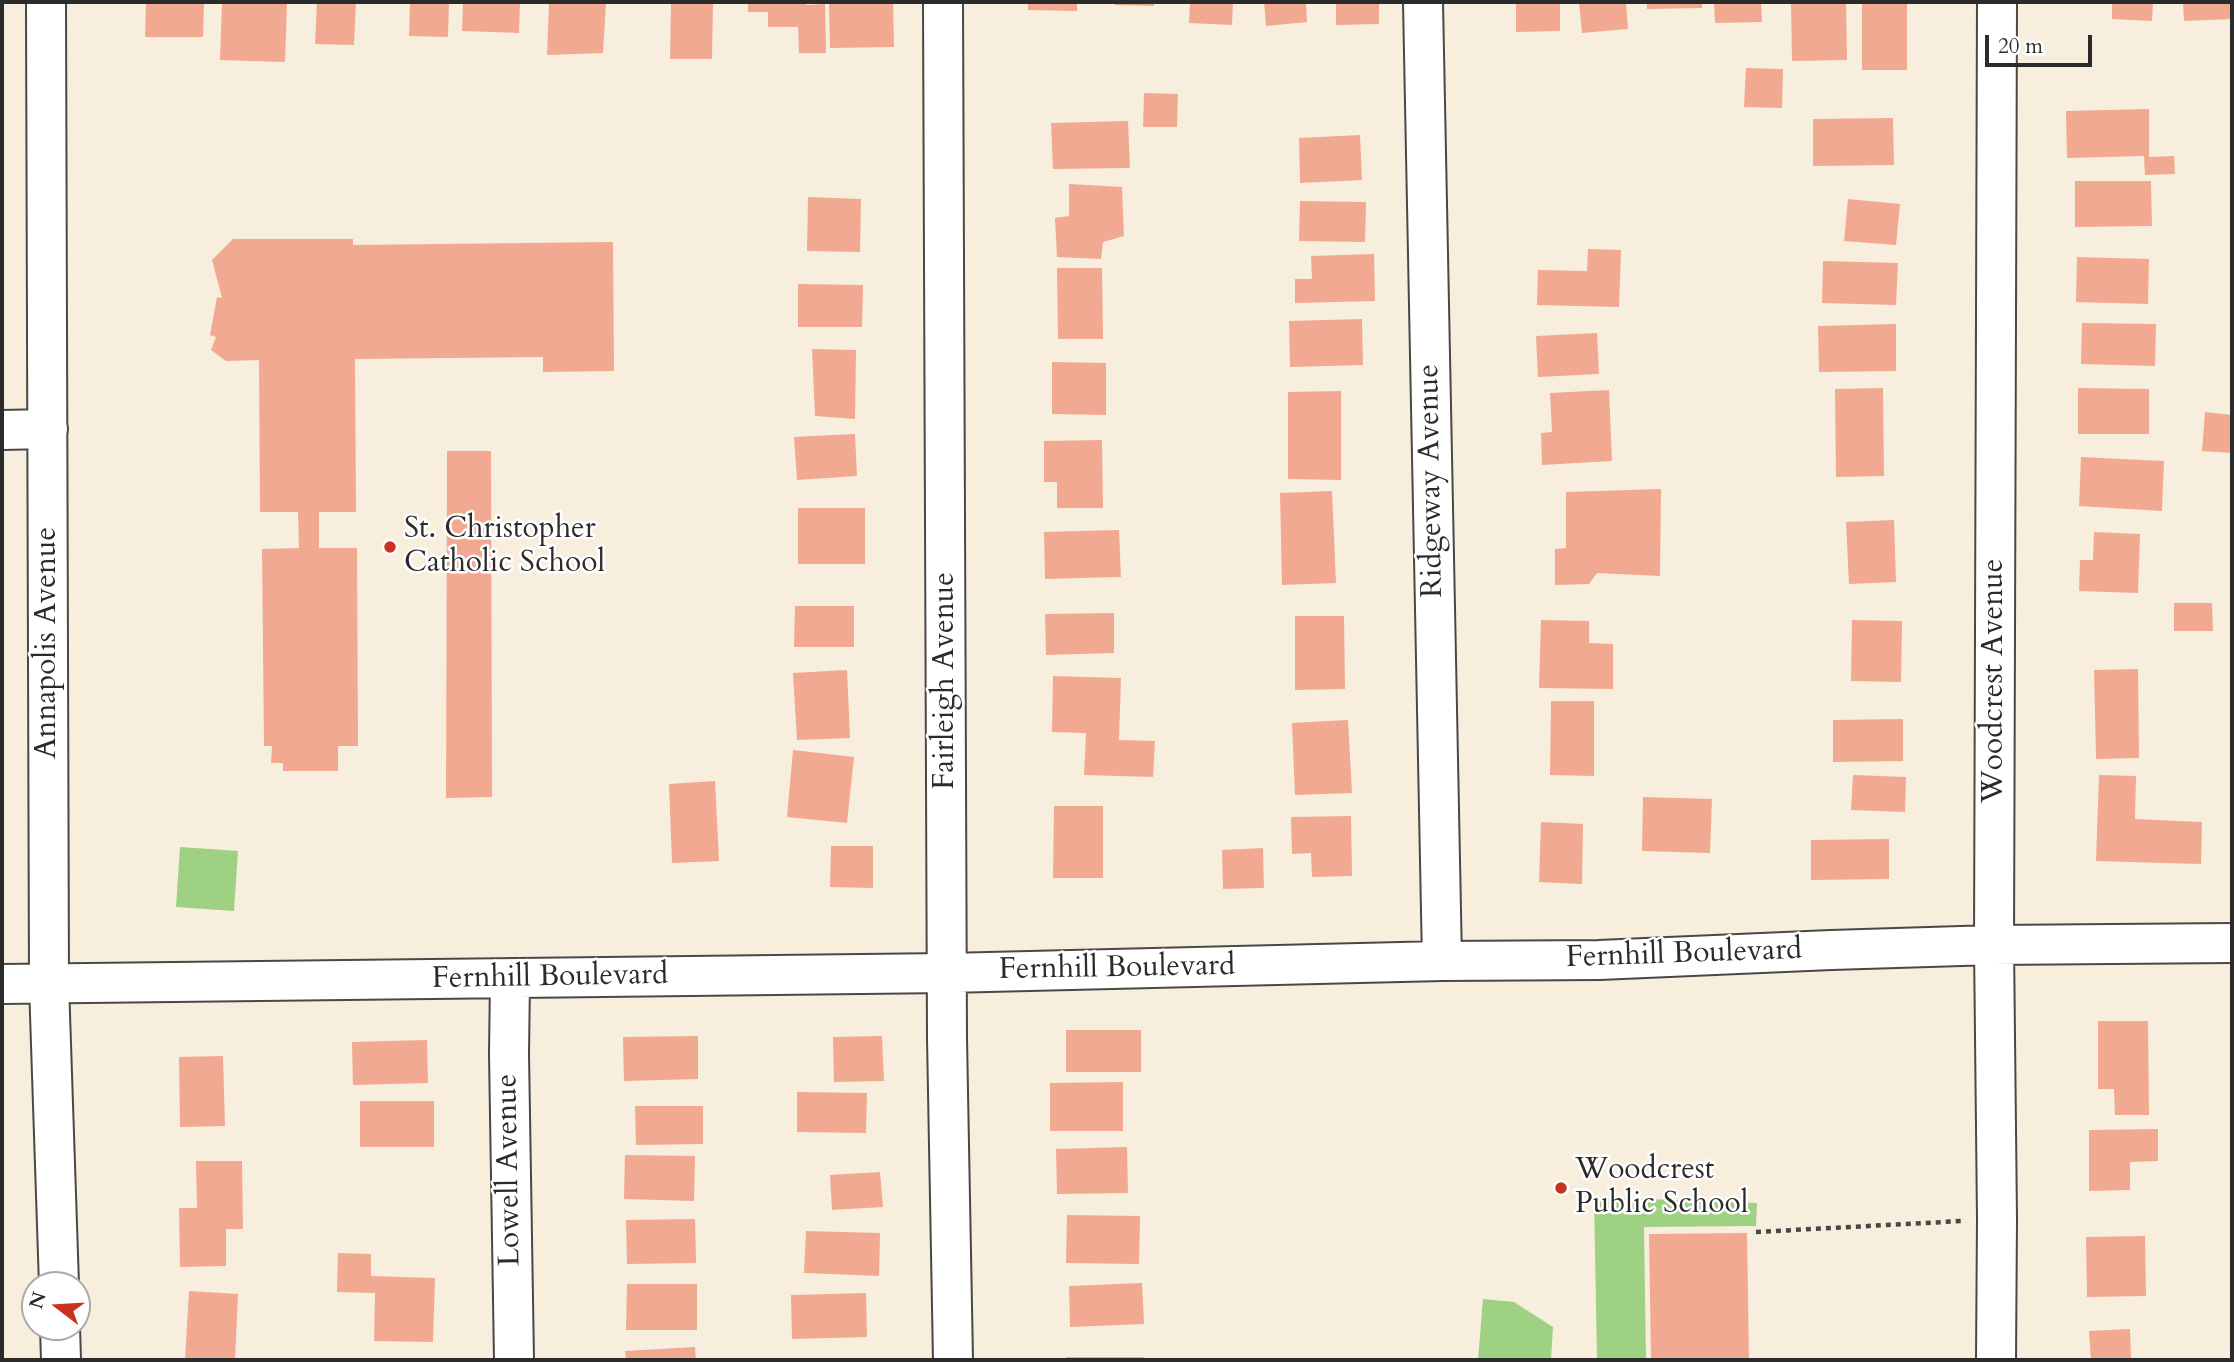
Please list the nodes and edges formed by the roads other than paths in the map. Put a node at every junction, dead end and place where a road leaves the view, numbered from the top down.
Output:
1 (46, 2) edge
2 (943, 2) edge
3 (1423, 2) edge
4 (1997, 2) edge
5 (48, 429) junction
6 (2, 430) edge
7 (2232, 943) edge
8 (1994, 945) junction
9 (1442, 961) junction
10 (947, 973) junction
11 (510, 979) junction
12 (2, 984) edge
13 (49, 984) junction
14 (59, 1271) edge
15 (60, 1341) edge
16 (61, 1360) edge
17 (513, 1360) edge
18 (953, 1360) edge
19 (1996, 1360) edge

1 - 5 street, Annapolis Avenue
2 - 10 street, Fairleigh Avenue
3 - 9 street, Ridgeway Avenue
4 - 8 street, Woodcrest Avenue
5 - 6 street
5 - 13 street, Annapolis Avenue
7 - 8 street, Fernhill Boulevard
8 - 9 street, Fernhill Boulevard
8 - 19 street, Woodcrest Avenue
9 - 10 street, Fernhill Boulevard
10 - 11 street, Fernhill Boulevard
10 - 18 street, Fairleigh Avenue
11 - 13 street, Fernhill Boulevard
11 - 17 street, Lowell Avenue
12 - 13 street, Fernhill Boulevard
13 - 14 street, Annapolis Avenue
15 - 16 street

